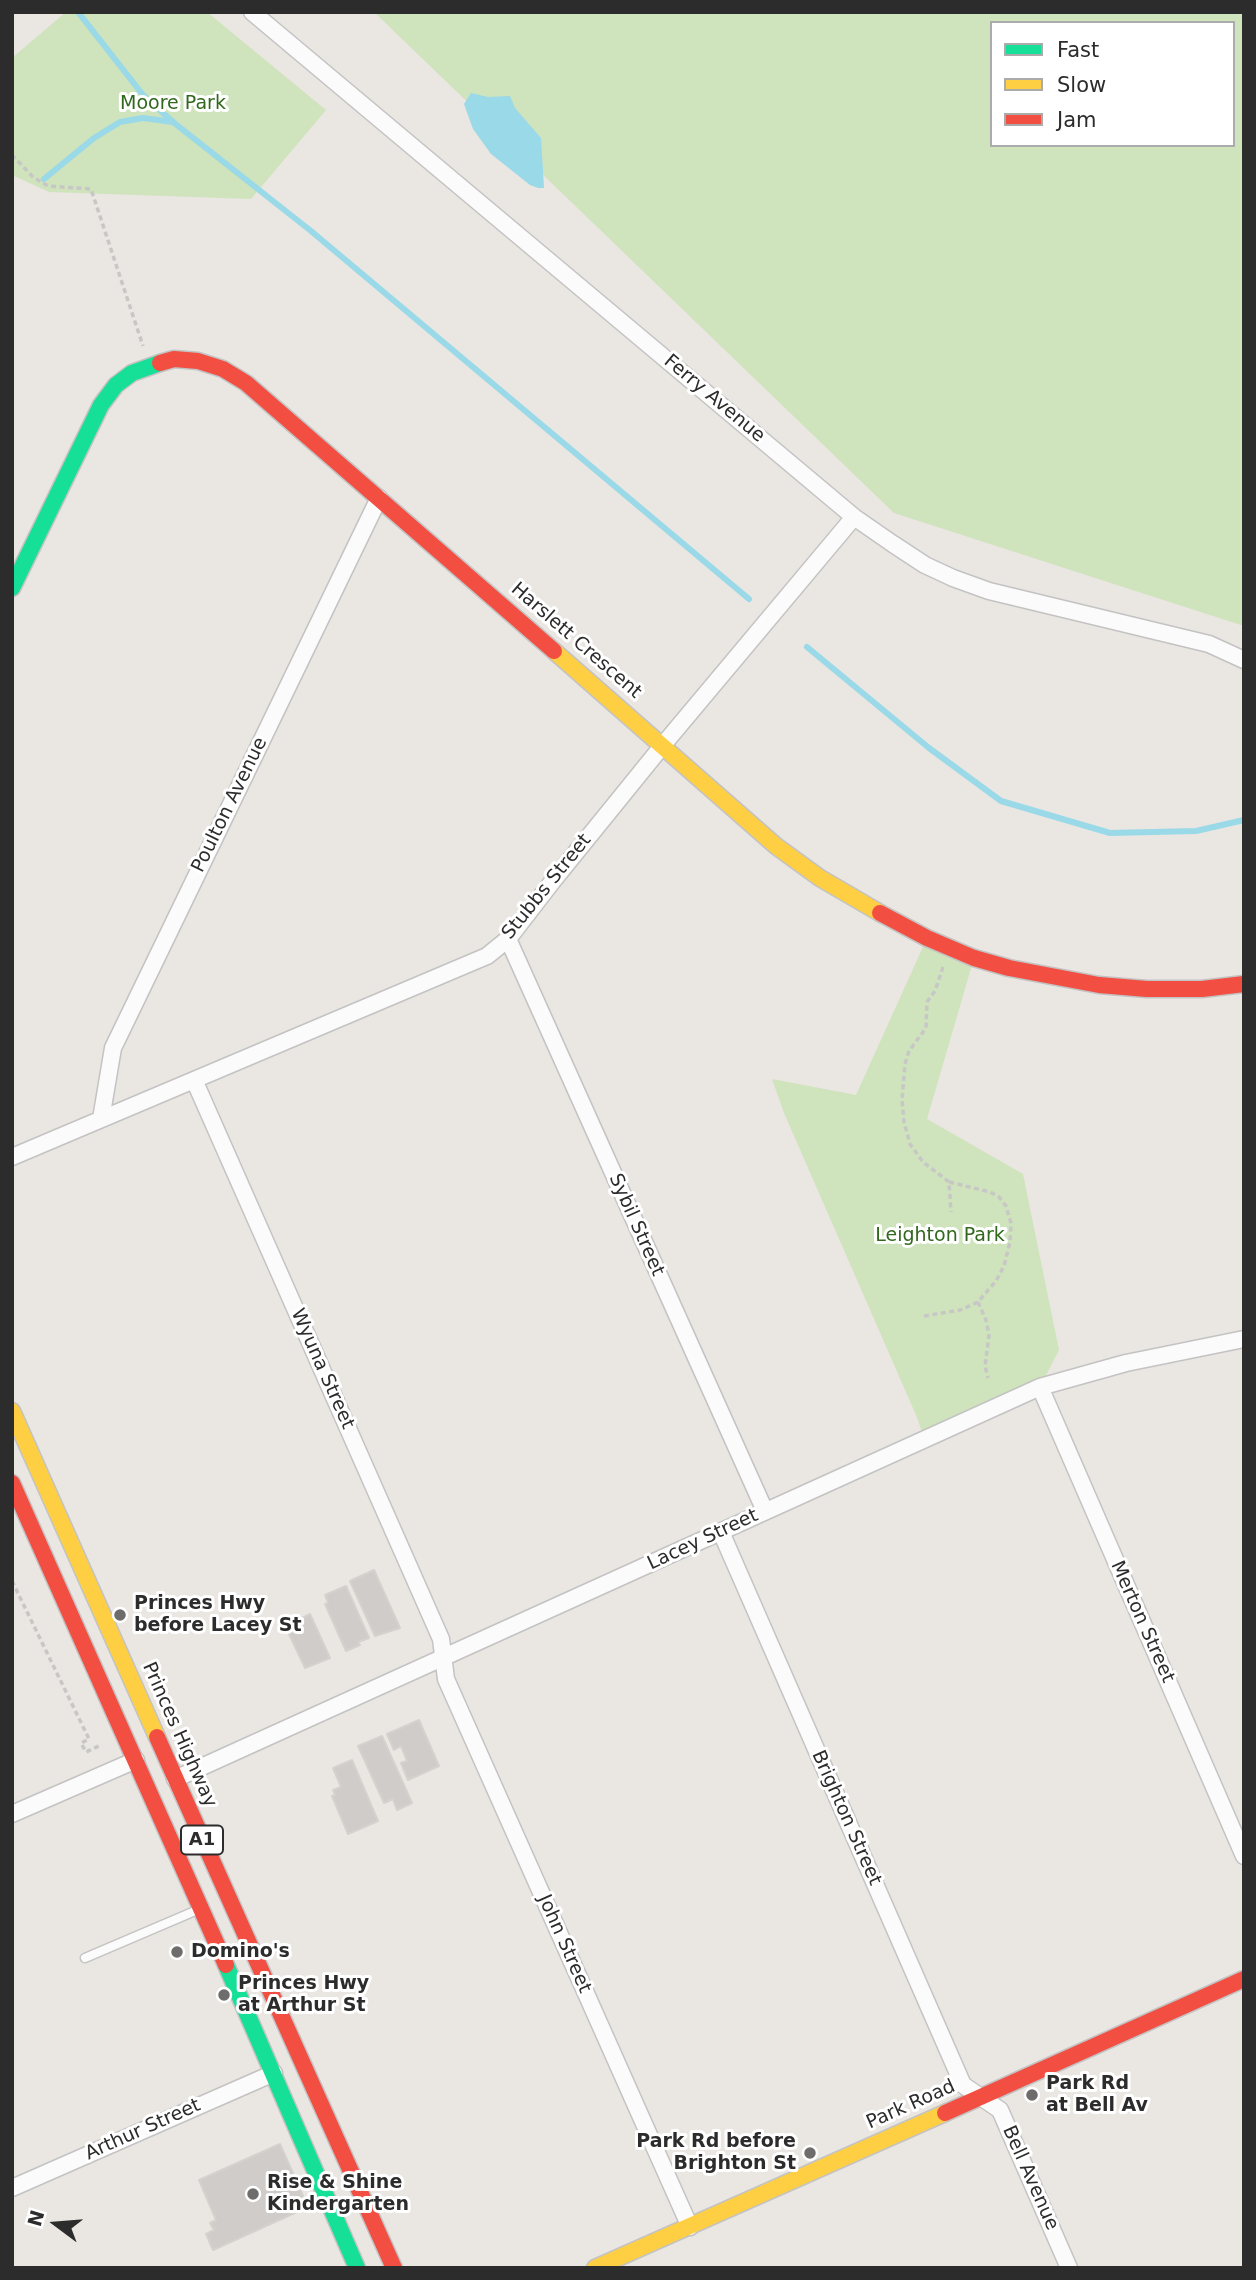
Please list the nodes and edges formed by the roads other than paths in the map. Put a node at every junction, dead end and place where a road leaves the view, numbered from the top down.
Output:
1 (252, 12) edge
2 (379, 498) junction
3 (854, 517) junction
4 (12, 588) edge
5 (1244, 660) edge
6 (663, 745) junction
7 (508, 939) junction
8 (1244, 984) edge
9 (195, 1082) junction
10 (101, 1119) junction
11 (12, 1157) edge
12 (1244, 1339) edge
13 (1040, 1387) junction
14 (12, 1411) edge
15 (12, 1483) edge
16 (765, 1511) junction
17 (721, 1532) junction
18 (444, 1658) junction
19 (136, 1760) junction
20 (175, 1779) junction
21 (12, 1814) edge
22 (1244, 1856) edge
23 (202, 1909) junction
24 (85, 1958) dead end
25 (1244, 1979) edge
26 (274, 2073) junction
27 (981, 2097) junction
28 (12, 2188) edge
29 (690, 2227) junction
30 (357, 2268) edge
31 (394, 2268) edge
32 (595, 2268) edge
33 (1069, 2268) edge

1 - 3 street, Ferry Avenue
2 - 4 main road, Harslett Crescent
2 - 6 main road, Harslett Crescent
2 - 10 street, Poulton Avenue
3 - 5 street, Ferry Avenue
3 - 6 street, Stubbs Street
6 - 7 street, Stubbs Street
6 - 8 main road, Harslett Crescent
7 - 9 street, Stubbs Street
7 - 16 street, Sybil Street
9 - 10 street, Stubbs Street
9 - 18 street, Wyuna Street
10 - 11 street, Stubbs Street
12 - 13 street, Lacey Street
13 - 16 street, Lacey Street
13 - 22 street, Merton Street
14 - 20 main road, Princes Highway / A1
15 - 19 main road, A1
16 - 17 street, Lacey Street
17 - 18 street, Lacey Street
17 - 27 street, Brighton Street
18 - 20 street, Lacey Street
18 - 29 street, John Street
19 - 21 street
19 - 23 main road, A1
20 - 31 main road, Princes Highway / A1
23 - 24 lane
23 - 26 main road, A1
25 - 27 main road, Park Road
26 - 28 street, Arthur Street
26 - 30 main road, A1
27 - 29 main road, Park Road
27 - 33 street, Bell Avenue
29 - 32 main road, Park Road

